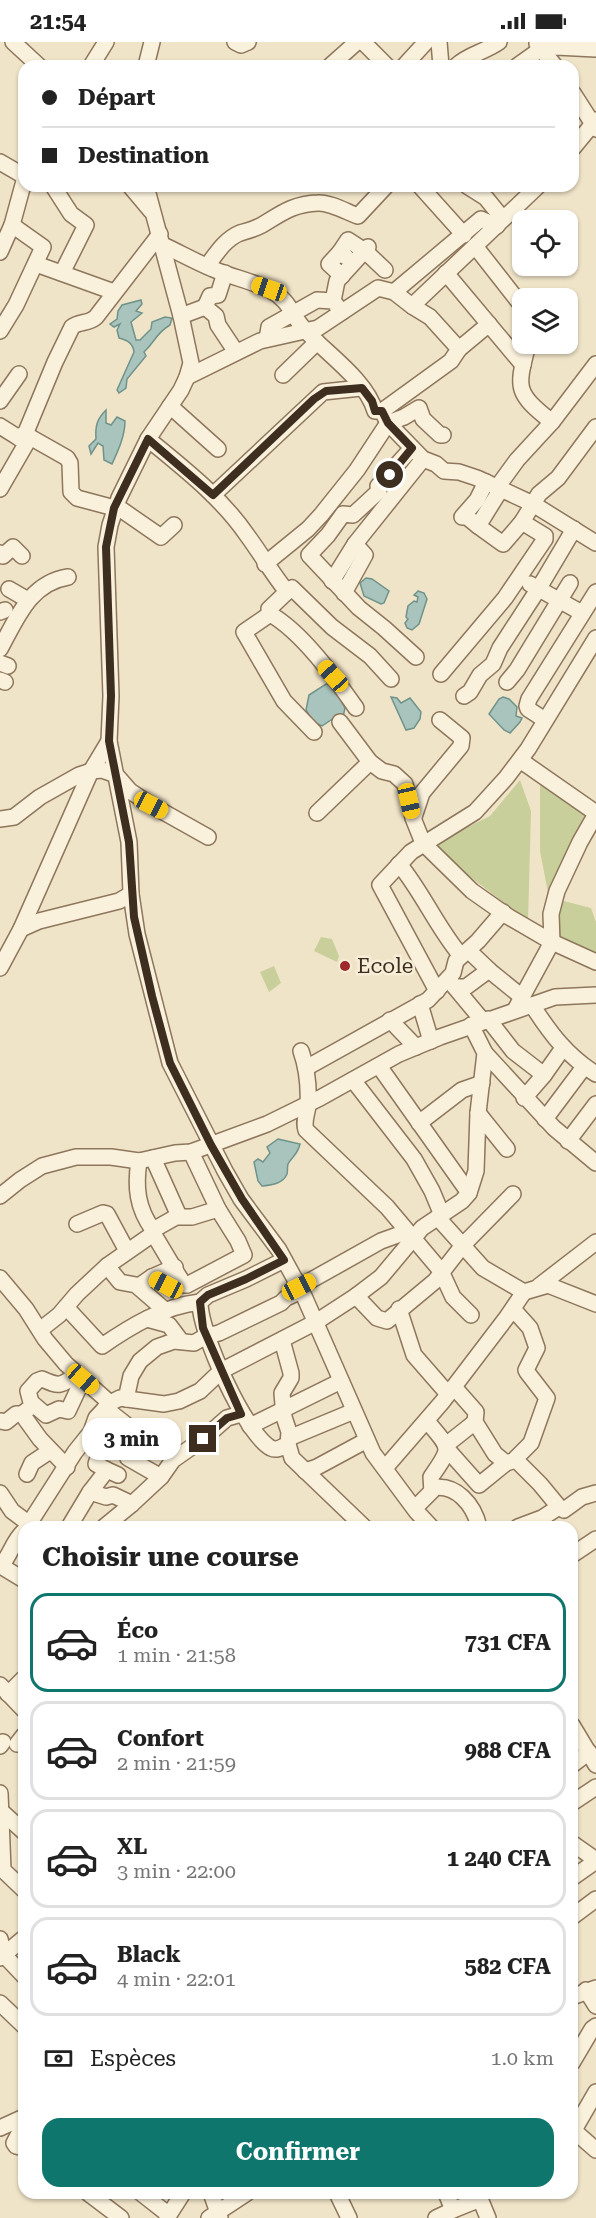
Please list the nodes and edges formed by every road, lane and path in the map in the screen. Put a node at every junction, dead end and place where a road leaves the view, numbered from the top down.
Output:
1 (13, 42) edge
2 (106, 42) edge
3 (152, 42) edge
4 (235, 42) edge
5 (248, 42) edge
6 (357, 42) edge
7 (363, 42) edge
8 (426, 42) edge
9 (439, 42) edge
10 (500, 42) edge
11 (538, 45) edge
12 (596, 49) edge
13 (32, 60) edge
14 (95, 60) edge
15 (148, 60) edge
16 (337, 60) edge
17 (381, 60) edge
18 (410, 60) edge
19 (440, 60) edge
20 (464, 60) edge
21 (523, 60) edge
22 (550, 60) edge
23 (579, 102) edge
24 (594, 125) edge
25 (579, 141) edge
26 (0, 162) edge
27 (18, 174) edge
28 (20, 192) edge
29 (57, 192) edge
30 (135, 192) edge
31 (148, 192) edge
32 (380, 192) edge
33 (425, 192) edge
34 (482, 192) edge
35 (531, 192) edge
36 (153, 213) junction
37 (500, 222) junction
38 (12, 225) junction
39 (464, 235) junction
40 (161, 239) junction
41 (475, 246) junction
42 (367, 249) junction
43 (0, 252) edge
44 (340, 252) junction
45 (354, 263) junction
46 (36, 264) junction
47 (207, 266) junction
48 (385, 270) dead end
49 (62, 273) junction
50 (225, 273) junction
51 (446, 273) junction
52 (342, 276) junction
53 (114, 292) junction
54 (394, 292) junction
55 (512, 293) edge
56 (338, 306) junction
57 (412, 306) junction
58 (205, 308) junction
59 (295, 314) junction
60 (181, 316) junction
61 (489, 324) junction
62 (0, 331) edge
63 (305, 331) junction
64 (267, 339) junction
65 (317, 342) junction
66 (459, 349) junction
67 (236, 352) junction
68 (526, 354) edge
69 (596, 364) edge
70 (523, 365) junction
71 (19, 374) dead end
72 (283, 375) dead end
73 (187, 377) junction
74 (362, 388) junction
75 (0, 401) edge
76 (170, 406) junction
77 (385, 417) junction
78 (552, 422) junction
79 (596, 427) edge
80 (14, 433) edge
81 (443, 435) dead end
82 (148, 439) junction
83 (0, 445) edge
84 (218, 449) dead end
85 (418, 454) junction
86 (486, 482) junction
87 (0, 489) edge
88 (501, 489) junction
89 (213, 495) junction
90 (533, 504) junction
91 (114, 508) junction
92 (522, 522) junction
93 (174, 525) dead end
94 (478, 525) junction
95 (574, 529) junction
96 (596, 543) edge
97 (355, 544) junction
98 (0, 553) edge
99 (537, 553) junction
100 (22, 556) dead end
101 (554, 563) junction
102 (265, 564) junction
103 (68, 576) dead end
104 (520, 579) junction
105 (332, 581) junction
106 (570, 583) dead end
107 (539, 588) junction
108 (9, 589) dead end
109 (287, 592) junction
110 (596, 592) edge
111 (344, 593) junction
112 (28, 600) junction
113 (560, 600) junction
114 (582, 613) junction
115 (270, 614) junction
116 (596, 638) edge
117 (0, 649) edge
118 (416, 657) dead end
119 (441, 674) dead end
120 (391, 680) dead end
121 (507, 682) dead end
122 (464, 696) dead end
123 (356, 708) dead end
124 (440, 720) dead end
125 (545, 720) junction
126 (340, 722) dead end
127 (314, 732) dead end
128 (109, 741) junction
129 (520, 760) junction
130 (370, 762) junction
131 (91, 771) junction
132 (116, 775) junction
133 (317, 813) dead end
134 (596, 813) edge
135 (413, 818) junction
136 (0, 819) edge
137 (208, 837) dead end
138 (423, 843) junction
139 (399, 864) junction
140 (131, 894) junction
141 (503, 912) junction
142 (21, 929) junction
143 (552, 942) junction
144 (465, 953) junction
145 (596, 962) edge
146 (0, 968) edge
147 (489, 970) junction
148 (451, 983) junction
149 (436, 992) junction
150 (596, 995) edge
151 (420, 1004) junction
152 (523, 1004) junction
153 (390, 1020) junction
154 (481, 1022) junction
155 (431, 1041) junction
156 (416, 1047) junction
157 (563, 1048) junction
158 (301, 1051) dead end
159 (485, 1053) junction
160 (379, 1066) junction
161 (306, 1068) junction
162 (590, 1070) edge
163 (544, 1075) junction
164 (353, 1080) junction
165 (482, 1083) junction
166 (524, 1098) junction
167 (596, 1104) edge
168 (308, 1105) junction
169 (478, 1113) junction
170 (545, 1119) junction
171 (419, 1123) junction
172 (568, 1142) junction
173 (211, 1145) junction
174 (507, 1149) dead end
175 (191, 1152) junction
176 (146, 1159) junction
177 (596, 1163) edge
178 (468, 1193) junction
179 (513, 1194) dead end
180 (0, 1196) edge
181 (218, 1209) junction
182 (179, 1216) junction
183 (440, 1217) junction
184 (77, 1224) dead end
185 (153, 1231) junction
186 (409, 1235) junction
187 (596, 1242) edge
188 (463, 1245) junction
189 (127, 1251) junction
190 (284, 1260) junction
191 (107, 1266) junction
192 (441, 1271) junction
193 (177, 1273) junction
194 (0, 1278) edge
195 (145, 1282) junction
196 (539, 1286) junction
197 (300, 1289) junction
198 (524, 1292) junction
199 (356, 1296) junction
200 (200, 1302) junction
201 (596, 1304) edge
202 (66, 1307) junction
203 (399, 1309) junction
204 (513, 1309) junction
205 (166, 1311) junction
206 (471, 1315) dead end
207 (147, 1319) junction
208 (316, 1322) junction
209 (40, 1330) junction
210 (207, 1336) junction
211 (181, 1341) junction
212 (282, 1341) junction
213 (221, 1371) junction
214 (80, 1377) junction
215 (341, 1381) junction
216 (451, 1390) junction
217 (126, 1399) junction
218 (107, 1406) junction
219 (27, 1408) junction
220 (284, 1408) junction
221 (354, 1411) junction
222 (246, 1420) junction
223 (0, 1421) edge
224 (427, 1421) junction
225 (475, 1422) junction
226 (368, 1440) junction
227 (289, 1441) junction
228 (447, 1447) junction
229 (50, 1451) junction
230 (100, 1452) dead end
231 (511, 1461) junction
232 (67, 1467) junction
233 (385, 1468) junction
234 (305, 1471) junction
235 (27, 1474) dead end
236 (160, 1477) junction
237 (432, 1488) junction
238 (90, 1492) junction
239 (0, 1493) edge
240 (596, 1493) edge
241 (132, 1504) junction
242 (559, 1507) junction
243 (415, 1508) junction
244 (21, 1521) edge
245 (30, 1521) edge
246 (73, 1521) edge
247 (115, 1521) edge
248 (358, 1521) edge
249 (426, 1521) edge
250 (478, 1521) edge
251 (534, 1521) edge
252 (18, 1536) edge
253 (596, 1539) edge
254 (578, 1551) edge
255 (18, 1576) edge
256 (18, 1682) edge
257 (4, 1690) edge
258 (18, 1704) edge
259 (578, 1735) edge
260 (592, 1759) edge
261 (596, 1787) edge
262 (0, 1793) edge
263 (578, 1799) edge
264 (1, 1811) edge
265 (18, 1824) edge
266 (578, 1848) edge
267 (596, 1861) edge
268 (2, 1869) edge
269 (578, 1874) edge
270 (18, 1884) edge
271 (596, 1899) edge
272 (578, 1907) edge
273 (0, 1939) edge
274 (18, 1943) edge
275 (2, 1956) edge
276 (18, 1971) edge
277 (591, 1989) edge
278 (0, 2002) edge
279 (596, 2006) edge
280 (18, 2020) edge
281 (596, 2026) edge
282 (578, 2052) edge
283 (596, 2092) edge
284 (18, 2120) edge
285 (578, 2122) edge
286 (0, 2128) edge
287 (578, 2134) edge
288 (596, 2150) edge
289 (96, 2199) edge
290 (148, 2199) edge
291 (179, 2199) edge
292 (212, 2199) edge
293 (239, 2199) edge
294 (340, 2199) edge
295 (448, 2199) edge
296 (489, 2205) edge
297 (453, 2210) junction
298 (168, 2216) edge
299 (216, 2216) edge
300 (121, 2218) edge
301 (348, 2218) edge
302 (436, 2218) edge

1 - 13 street
2 - 14 street
3 - 15 street
4 - 5 street
6 - 16 street
7 - 17 street
8 - 18 street
9 - 19 street
10 - 20 street
11 - 12 street
11 - 21 street
11 - 22 street
23 - 24 street
24 - 25 street
26 - 27 street
28 - 38 street
29 - 49 street
30 - 36 street
31 - 36 street
32 - 47 street
33 - 39 street
34 - 37 street
35 - 37 street
36 - 40 street
37 - 39 street
37 - 41 street
38 - 43 street
38 - 46 street
39 - 54 street
40 - 47 street
40 - 53 street
40 - 60 street
41 - 51 street
41 - 55 street
42 - 44 street
42 - 45 street
42 - 48 street
44 - 45 street
44 - 52 street
45 - 52 street
46 - 49 street
46 - 62 street
47 - 50 street
49 - 53 street
50 - 58 street
50 - 59 street
51 - 57 street
51 - 61 street
52 - 56 street
53 - 80 street
54 - 56 street
54 - 57 street
56 - 59 street
56 - 63 street
57 - 66 street
58 - 60 street
58 - 67 street
59 - 63 street
59 - 64 street
60 - 73 street
61 - 66 street
61 - 70 street
63 - 64 street
63 - 65 street
64 - 67 street
65 - 72 street
65 - 74 street
66 - 77 street
67 - 73 street
68 - 70 street
69 - 78 street
70 - 78 street
71 - 75 street
73 - 76 street
74 - 77 street
74 - 89 street
76 - 82 street
76 - 84 street
77 - 81 street
77 - 85 street
77 - 102 street
78 - 88 street
79 - 90 street
80 - 83 street
80 - 87 street
80 - 91 street
82 - 89 street
82 - 91 street
85 - 86 street
85 - 97 street
85 - 105 street
86 - 88 street
86 - 94 street
88 - 90 street
88 - 94 street
89 - 102 street
90 - 92 street
90 - 95 street
91 - 93 street
91 - 128 street
92 - 94 street
92 - 99 street
95 - 96 street
95 - 101 street
97 - 105 street
97 - 111 street
98 - 100 street
99 - 101 street
99 - 104 street
101 - 107 street
102 - 109 street
103 - 112 street
104 - 107 street
104 - 119 street
105 - 111 street
106 - 113 street
107 - 113 street
107 - 122 street
108 - 112 street
109 - 115 street
109 - 120 street
110 - 114 street
111 - 118 street
112 - 117 street
113 - 114 street
113 - 121 street
114 - 125 street
115 - 123 street
115 - 127 street
116 - 125 street
124 - 135 street
125 - 129 street
126 - 130 street
128 - 131 street
128 - 132 street
129 - 134 street
129 - 138 street
130 - 133 street
130 - 135 street
131 - 132 street
131 - 136 street
131 - 142 street
132 - 137 street
132 - 140 street
134 - 143 street
135 - 138 street
138 - 139 street
138 - 141 street
139 - 144 street
139 - 149 street
140 - 142 street
140 - 173 street
141 - 143 street
141 - 144 street
142 - 146 street
143 - 145 street
143 - 152 street
144 - 147 street
144 - 148 street
147 - 148 street
147 - 152 street
148 - 149 street
148 - 154 street
149 - 151 street
150 - 152 street
151 - 153 street
151 - 155 street
152 - 154 street
152 - 157 street
153 - 156 street
153 - 161 street
154 - 155 street
154 - 159 street
154 - 163 street
155 - 156 street
156 - 160 street
157 - 162 street
157 - 163 street
158 - 161 street
159 - 165 street
159 - 166 street
160 - 164 street
160 - 171 street
161 - 168 street
162 - 170 street
163 - 166 street
164 - 168 street
164 - 183 street
165 - 169 street
165 - 171 street
166 - 170 street
167 - 172 street
168 - 173 street
168 - 186 street
169 - 174 street
169 - 178 street
170 - 172 street
171 - 178 street
172 - 177 street
173 - 175 street
173 - 190 street
175 - 176 street
175 - 181 street
176 - 180 street
176 - 182 street
176 - 185 street
178 - 183 street
179 - 188 street
181 - 182 street
181 - 193 street
182 - 185 street
183 - 186 street
183 - 188 street
184 - 189 street
185 - 189 street
185 - 193 street
186 - 192 street
186 - 197 street
186 - 199 street
187 - 196 street
188 - 192 street
188 - 198 street
189 - 191 street
190 - 197 street
190 - 200 street
191 - 195 street
191 - 202 street
192 - 203 street
192 - 206 street
193 - 195 street
194 - 209 street
195 - 205 street
196 - 198 street
196 - 201 street
197 - 208 street
197 - 210 street
198 - 204 street
199 - 203 street
199 - 208 street
200 - 205 street
200 - 210 street
202 - 207 street
202 - 209 street
203 - 216 street
204 - 216 street
204 - 231 street
205 - 207 street
207 - 211 street
208 - 212 street
208 - 215 street
209 - 214 street
210 - 211 street
210 - 213 street
211 - 217 street
212 - 213 street
212 - 220 street
213 - 217 street
213 - 222 street
214 - 218 street
214 - 219 street
214 - 219 street
215 - 220 street
215 - 221 street
216 - 224 street
216 - 225 street
217 - 218 street
218 - 232 street
218 - 236 street
219 - 223 street
219 - 229 street
220 - 222 street
220 - 227 street
221 - 226 street
221 - 227 street
222 - 227 street
222 - 236 street
224 - 228 street
224 - 233 street
225 - 228 street
225 - 231 street
226 - 233 street
226 - 234 street
227 - 234 street
228 - 231 street
228 - 237 street
229 - 232 street
229 - 235 street
230 - 238 street
231 - 242 street
232 - 245 street
233 - 243 street
234 - 248 street
236 - 241 street
237 - 243 street
237 - 250 street
238 - 241 street
238 - 246 street
239 - 244 street
240 - 242 street
241 - 247 street
242 - 251 street
243 - 249 street
252 - 255 street
253 - 254 street
256 - 257 street
257 - 258 street
259 - 260 street
261 - 263 street
262 - 264 street
264 - 265 street
264 - 268 street
266 - 267 street
267 - 269 street
268 - 270 street
271 - 272 street
273 - 275 street
274 - 275 street
275 - 276 street
277 - 279 street
278 - 280 street
281 - 282 street
283 - 285 street
284 - 286 street
287 - 288 street
289 - 300 street
290 - 298 street
291 - 298 street
292 - 299 street
293 - 299 street
294 - 301 street
295 - 297 street
296 - 297 street
297 - 302 street

